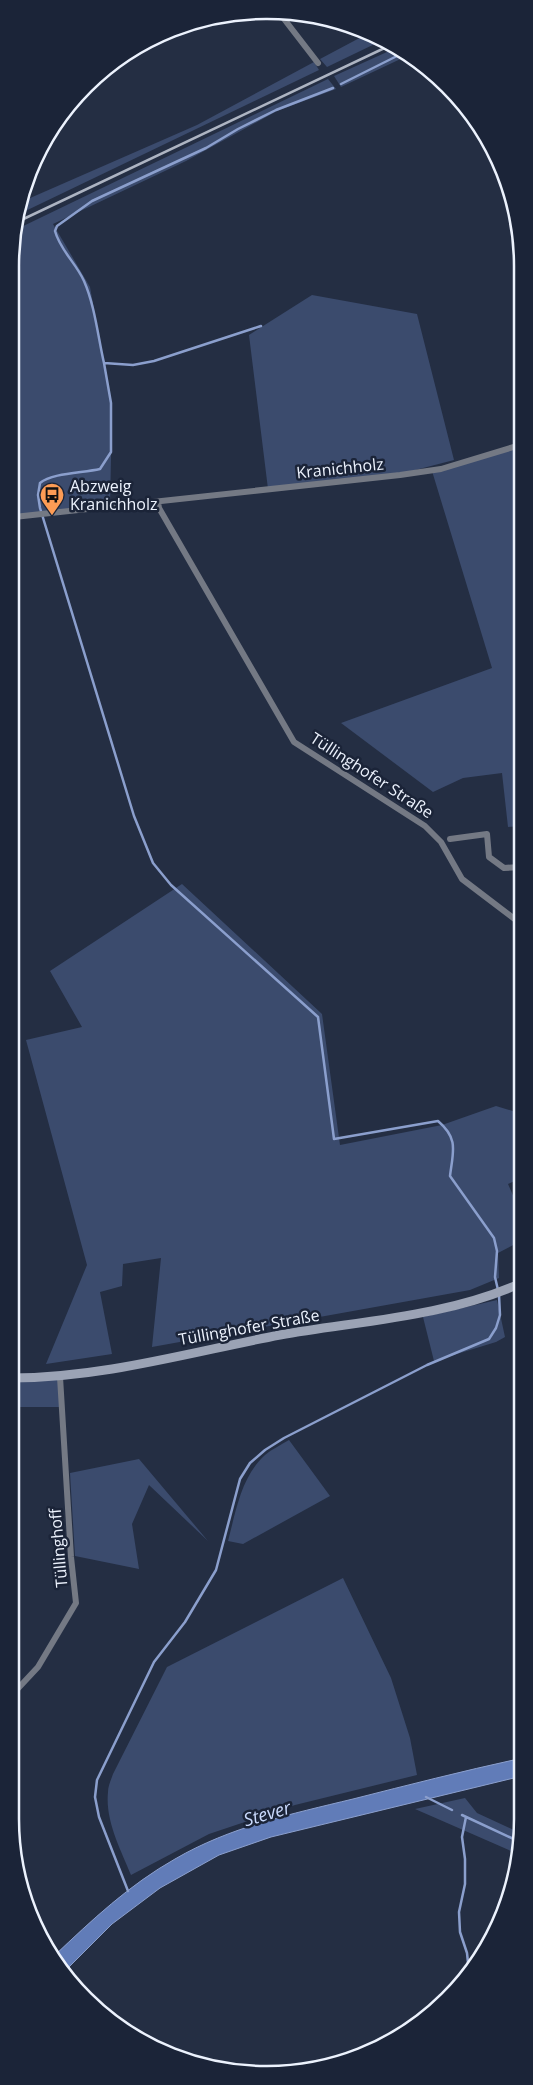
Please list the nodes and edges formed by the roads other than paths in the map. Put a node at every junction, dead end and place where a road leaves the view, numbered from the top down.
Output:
1 (284, 19) edge
2 (318, 63) dead end
3 (514, 447) edge
4 (158, 502) junction
5 (19, 516) edge
6 (450, 839) dead end
7 (514, 867) edge
8 (514, 918) edge
9 (514, 1286) edge
10 (60, 1377) junction
11 (19, 1378) edge
12 (19, 1687) edge

1 - 2 street
3 - 4 street, Kranichholz
4 - 5 street, Kranichholz
4 - 8 street, Tüllinghofer Straße
6 - 7 street
9 - 10 main road, Tüllinghofer Straße
10 - 11 main road, Tüllinghofer Straße
10 - 12 street, Tüllinghoff

